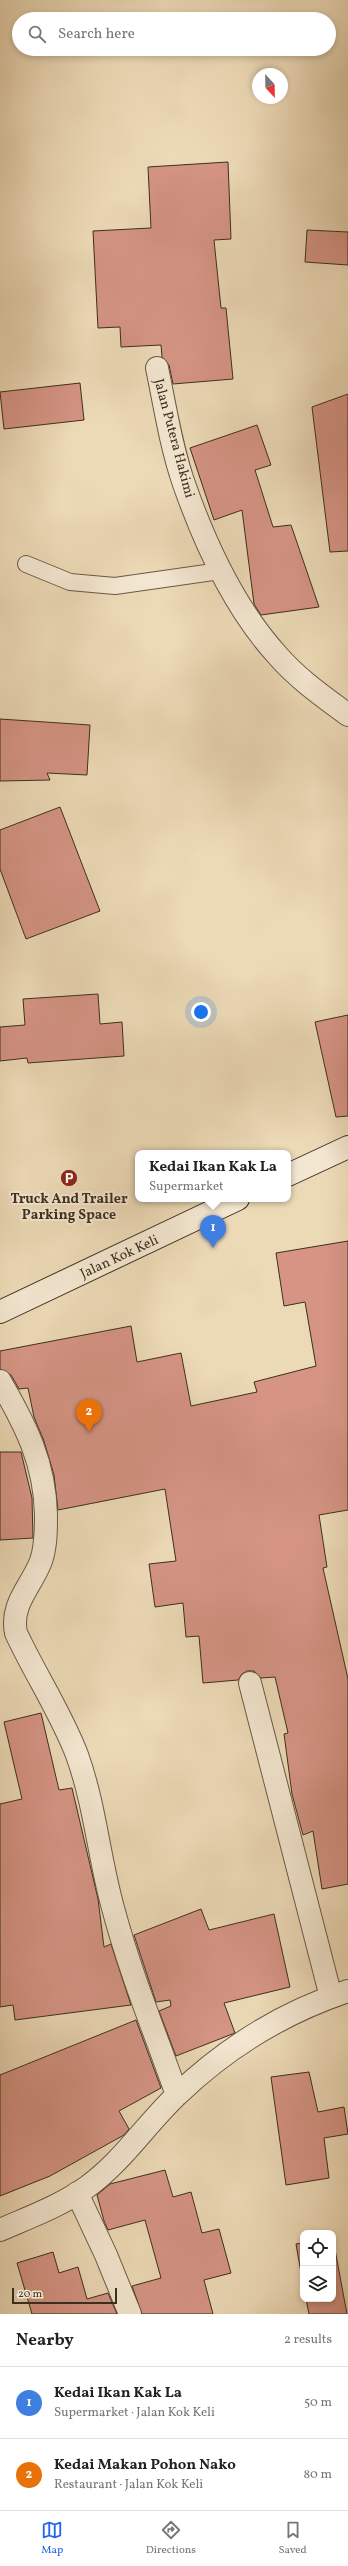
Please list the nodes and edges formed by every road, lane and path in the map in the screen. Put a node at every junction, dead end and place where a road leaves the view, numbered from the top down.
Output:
1 (156, 368) dead end
2 (26, 564) dead end
3 (220, 571) junction
4 (348, 715) edge
5 (348, 1147) edge
6 (291, 1174) edge
7 (232, 1202) edge
8 (0, 1312) edge
9 (0, 1381) edge
10 (250, 1683) dead end
11 (339, 1994) edge
12 (177, 2095) junction
13 (77, 2194) junction
14 (0, 2230) edge
15 (130, 2314) edge

1 - 3 street, Jalan Putera Hakimi
2 - 3 lane
3 - 4 street, Jalan Putera Hakimi
5 - 6 street
7 - 8 street, Jalan Kok Keli
9 - 12 street
10 - 11 street
11 - 12 street
12 - 13 street
13 - 14 street
13 - 15 street

